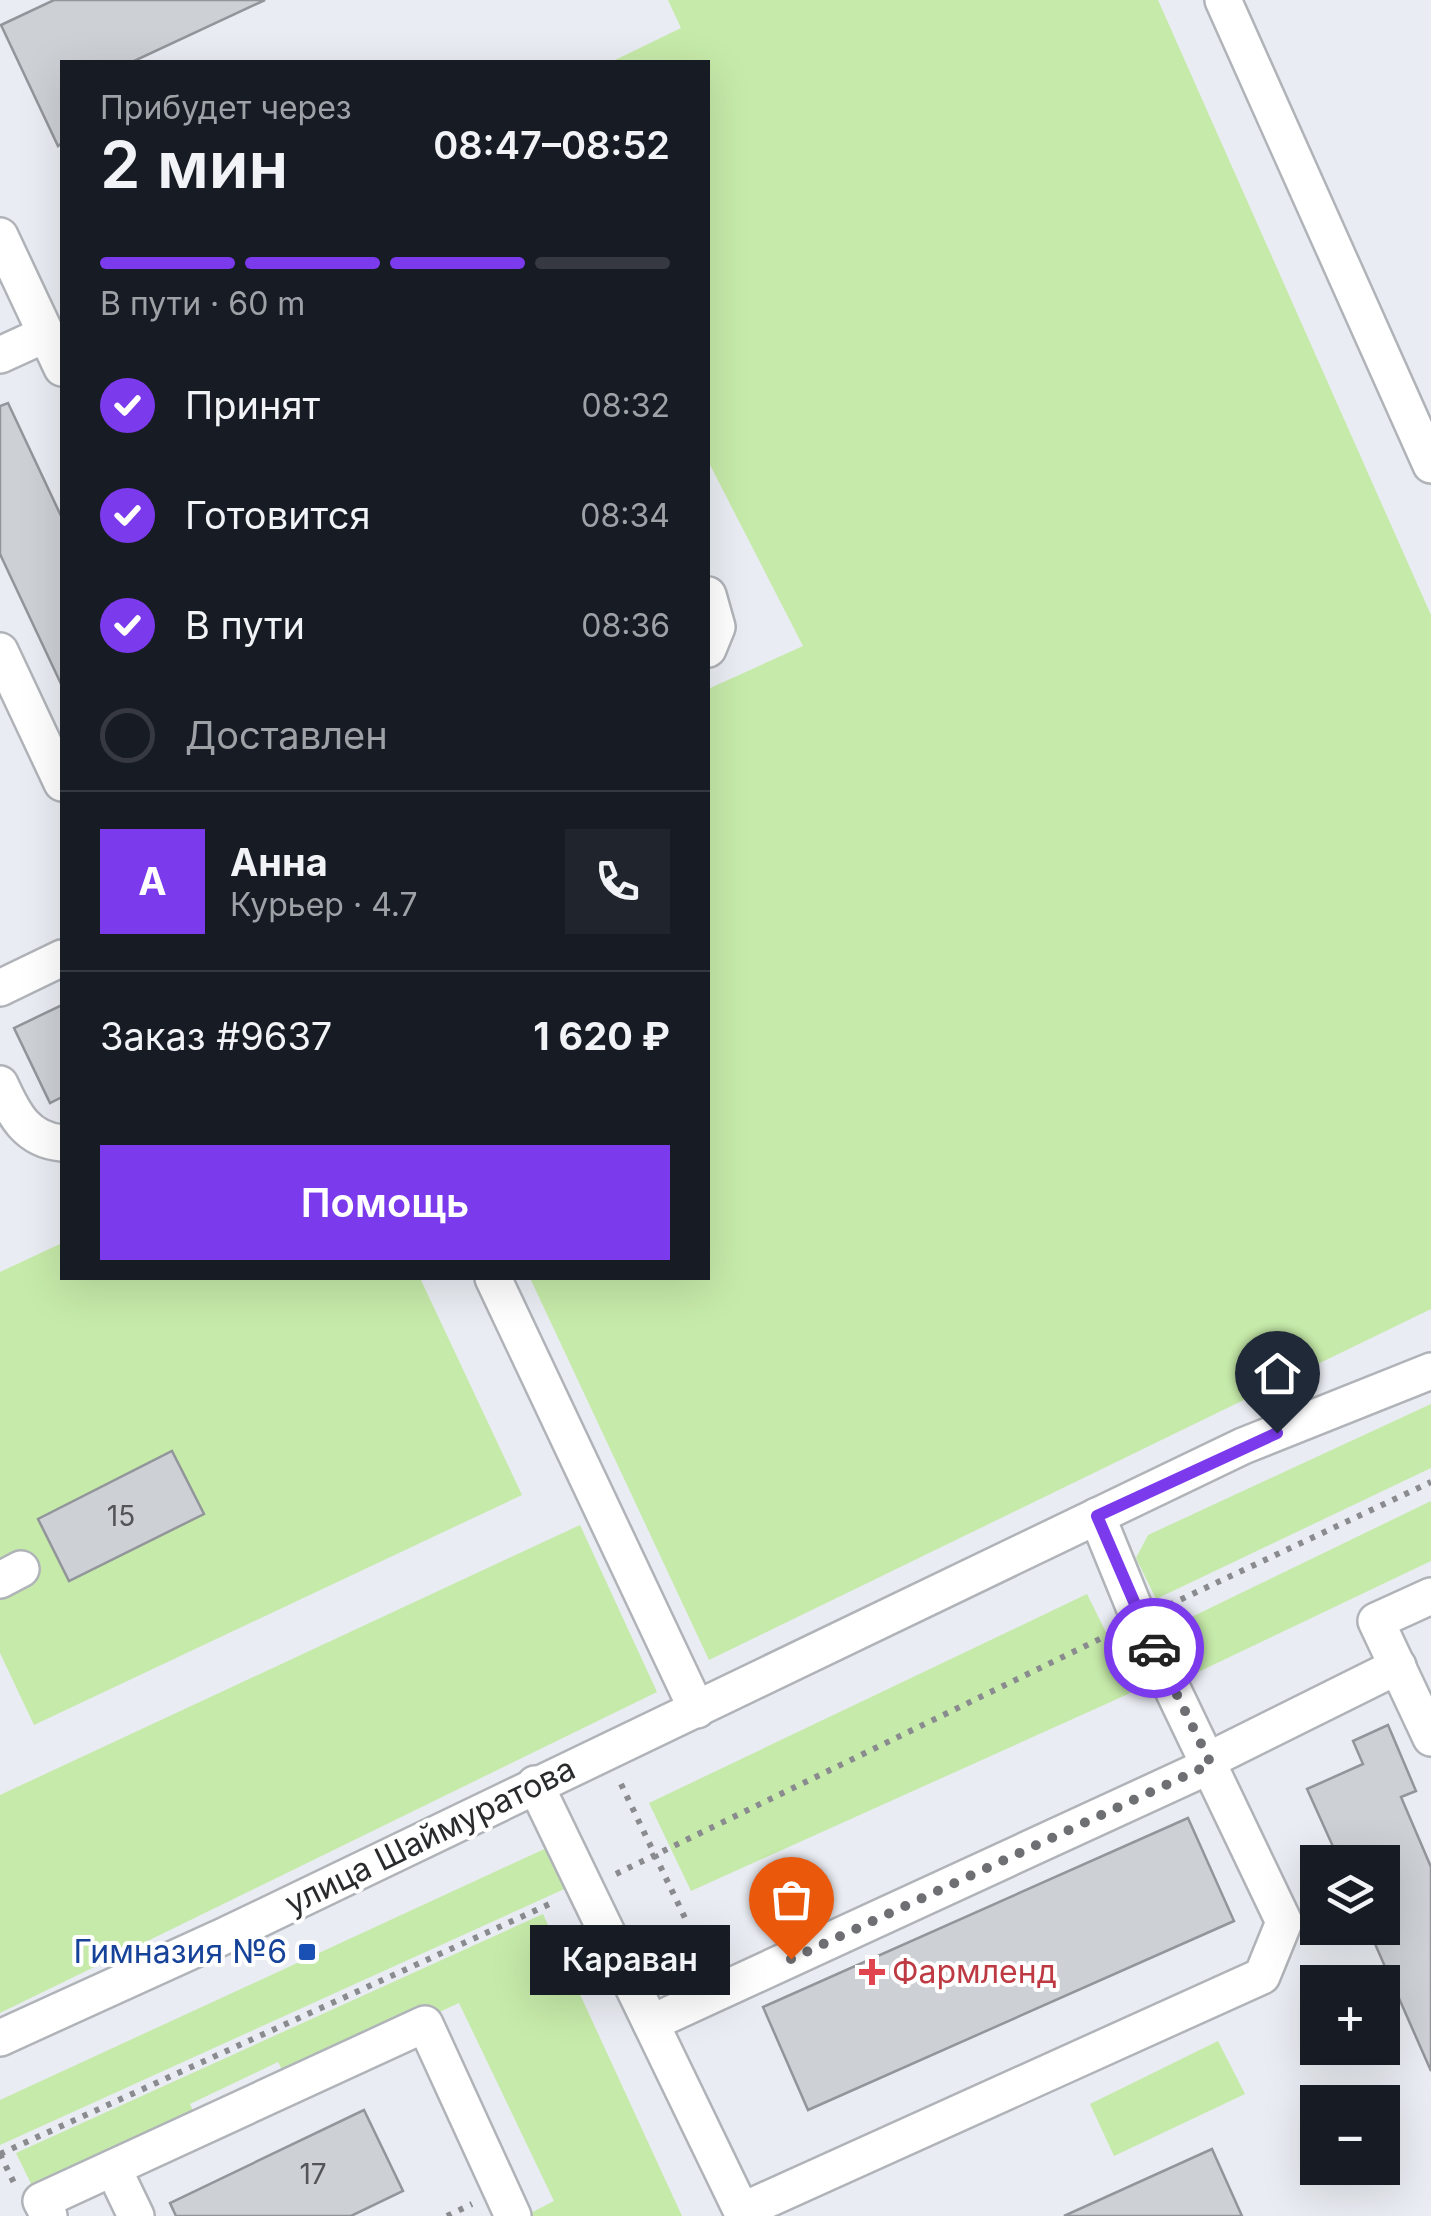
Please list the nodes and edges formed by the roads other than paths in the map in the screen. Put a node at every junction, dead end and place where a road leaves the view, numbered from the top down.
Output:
1 (1223, 0) edge
2 (0, 236) edge
3 (46, 334) junction
4 (0, 355) edge
5 (60, 364) edge
6 (1431, 465) edge
7 (710, 601) edge
8 (710, 645) edge
9 (0, 651) edge
10 (60, 779) edge
11 (60, 959) edge
12 (0, 988) edge
13 (0, 1084) edge
14 (60, 1144) edge
15 (494, 1280) edge
16 (1431, 1372) edge
17 (1097, 1516) junction
18 (1431, 1596) edge
19 (1398, 1666) junction
20 (697, 1710) junction
21 (1431, 1738) edge
22 (1210, 1762) junction
23 (536, 1784) junction
24 (651, 2024) junction
25 (0, 2038) edge
26 (113, 2168) junction
27 (743, 2214) edge
28 (48, 2216) edge
29 (136, 2216) edge
30 (513, 2216) edge

1 - 6 street
2 - 3 street
3 - 4 street
3 - 5 street
7 - 8 street
9 - 10 street
11 - 12 street
13 - 14 street
15 - 20 street
16 - 17 street, улица Шаймуратова
17 - 20 street, улица Шаймуратова
17 - 22 street
18 - 19 street
19 - 21 street
19 - 22 street
20 - 23 street, улица Шаймуратова
22 - 24 street
22 - 27 street
23 - 24 street
23 - 25 street, улица Шаймуратова
24 - 27 street
26 - 28 street
26 - 29 street
26 - 30 street

